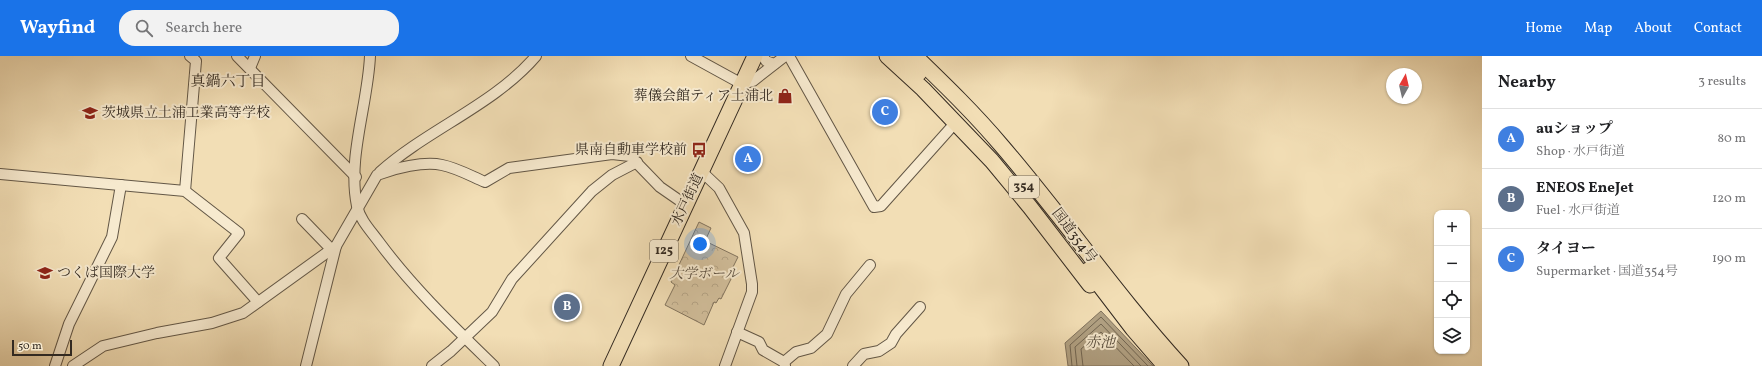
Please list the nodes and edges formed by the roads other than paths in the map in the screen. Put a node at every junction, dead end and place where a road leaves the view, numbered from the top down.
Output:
1 (190, 56) edge
2 (237, 56) edge
3 (255, 56) edge
4 (370, 56) edge
5 (536, 56) edge
6 (691, 56) edge
7 (755, 56) edge
8 (763, 56) edge
9 (785, 56) edge
10 (789, 56) edge
11 (887, 56) edge
12 (901, 56) edge
13 (914, 56) edge
14 (926, 56) edge
15 (774, 64) junction
16 (250, 68) junction
17 (742, 84) junction
18 (956, 122) junction
19 (637, 162) junction
20 (702, 171) junction
21 (0, 174) edge
22 (378, 174) junction
23 (356, 176) junction
24 (121, 185) junction
25 (185, 191) junction
26 (686, 205) junction
27 (357, 207) junction
28 (302, 219) dead end
29 (334, 248) junction
30 (870, 265) dead end
31 (258, 302) junction
32 (920, 307) dead end
33 (1137, 325) junction
34 (737, 332) junction
35 (465, 338) junction
36 (784, 364) edge
37 (55, 366) edge
38 (73, 366) edge
39 (306, 366) edge
40 (432, 366) edge
41 (494, 366) edge
42 (611, 366) edge
43 (725, 366) edge
44 (853, 366) edge
45 (1165, 366) edge
46 (1181, 366) edge

1 - 25 street
2 - 16 street
3 - 16 street
4 - 23 street
5 - 22 street
6 - 17 street
7 - 17 highway, 水戸街道 / 125
8 - 15 street
9 - 15 street
10 - 18 street
11 - 18 highway
12 - 33 highway, 国道354号 / 354
13 - 33 highway, 国道354号 / 354
14 - 33 highway
15 - 17 street
16 - 23 street
17 - 20 highway, 水戸街道 / 125
18 - 33 highway
19 - 22 street
19 - 26 street
19 - 35 street
20 - 26 highway, 水戸街道 / 125
20 - 34 street
21 - 24 street
22 - 27 street
23 - 27 street
24 - 25 street
24 - 37 street
25 - 31 street
26 - 42 highway, 水戸街道 / 125
27 - 29 street
27 - 35 street
28 - 29 street
29 - 31 street
29 - 39 street
30 - 36 street
31 - 38 street
32 - 44 street
33 - 45 highway, 国道354号 / 354
33 - 46 highway, 国道354号 / 354
34 - 36 street
34 - 43 street
35 - 40 street
35 - 41 street

